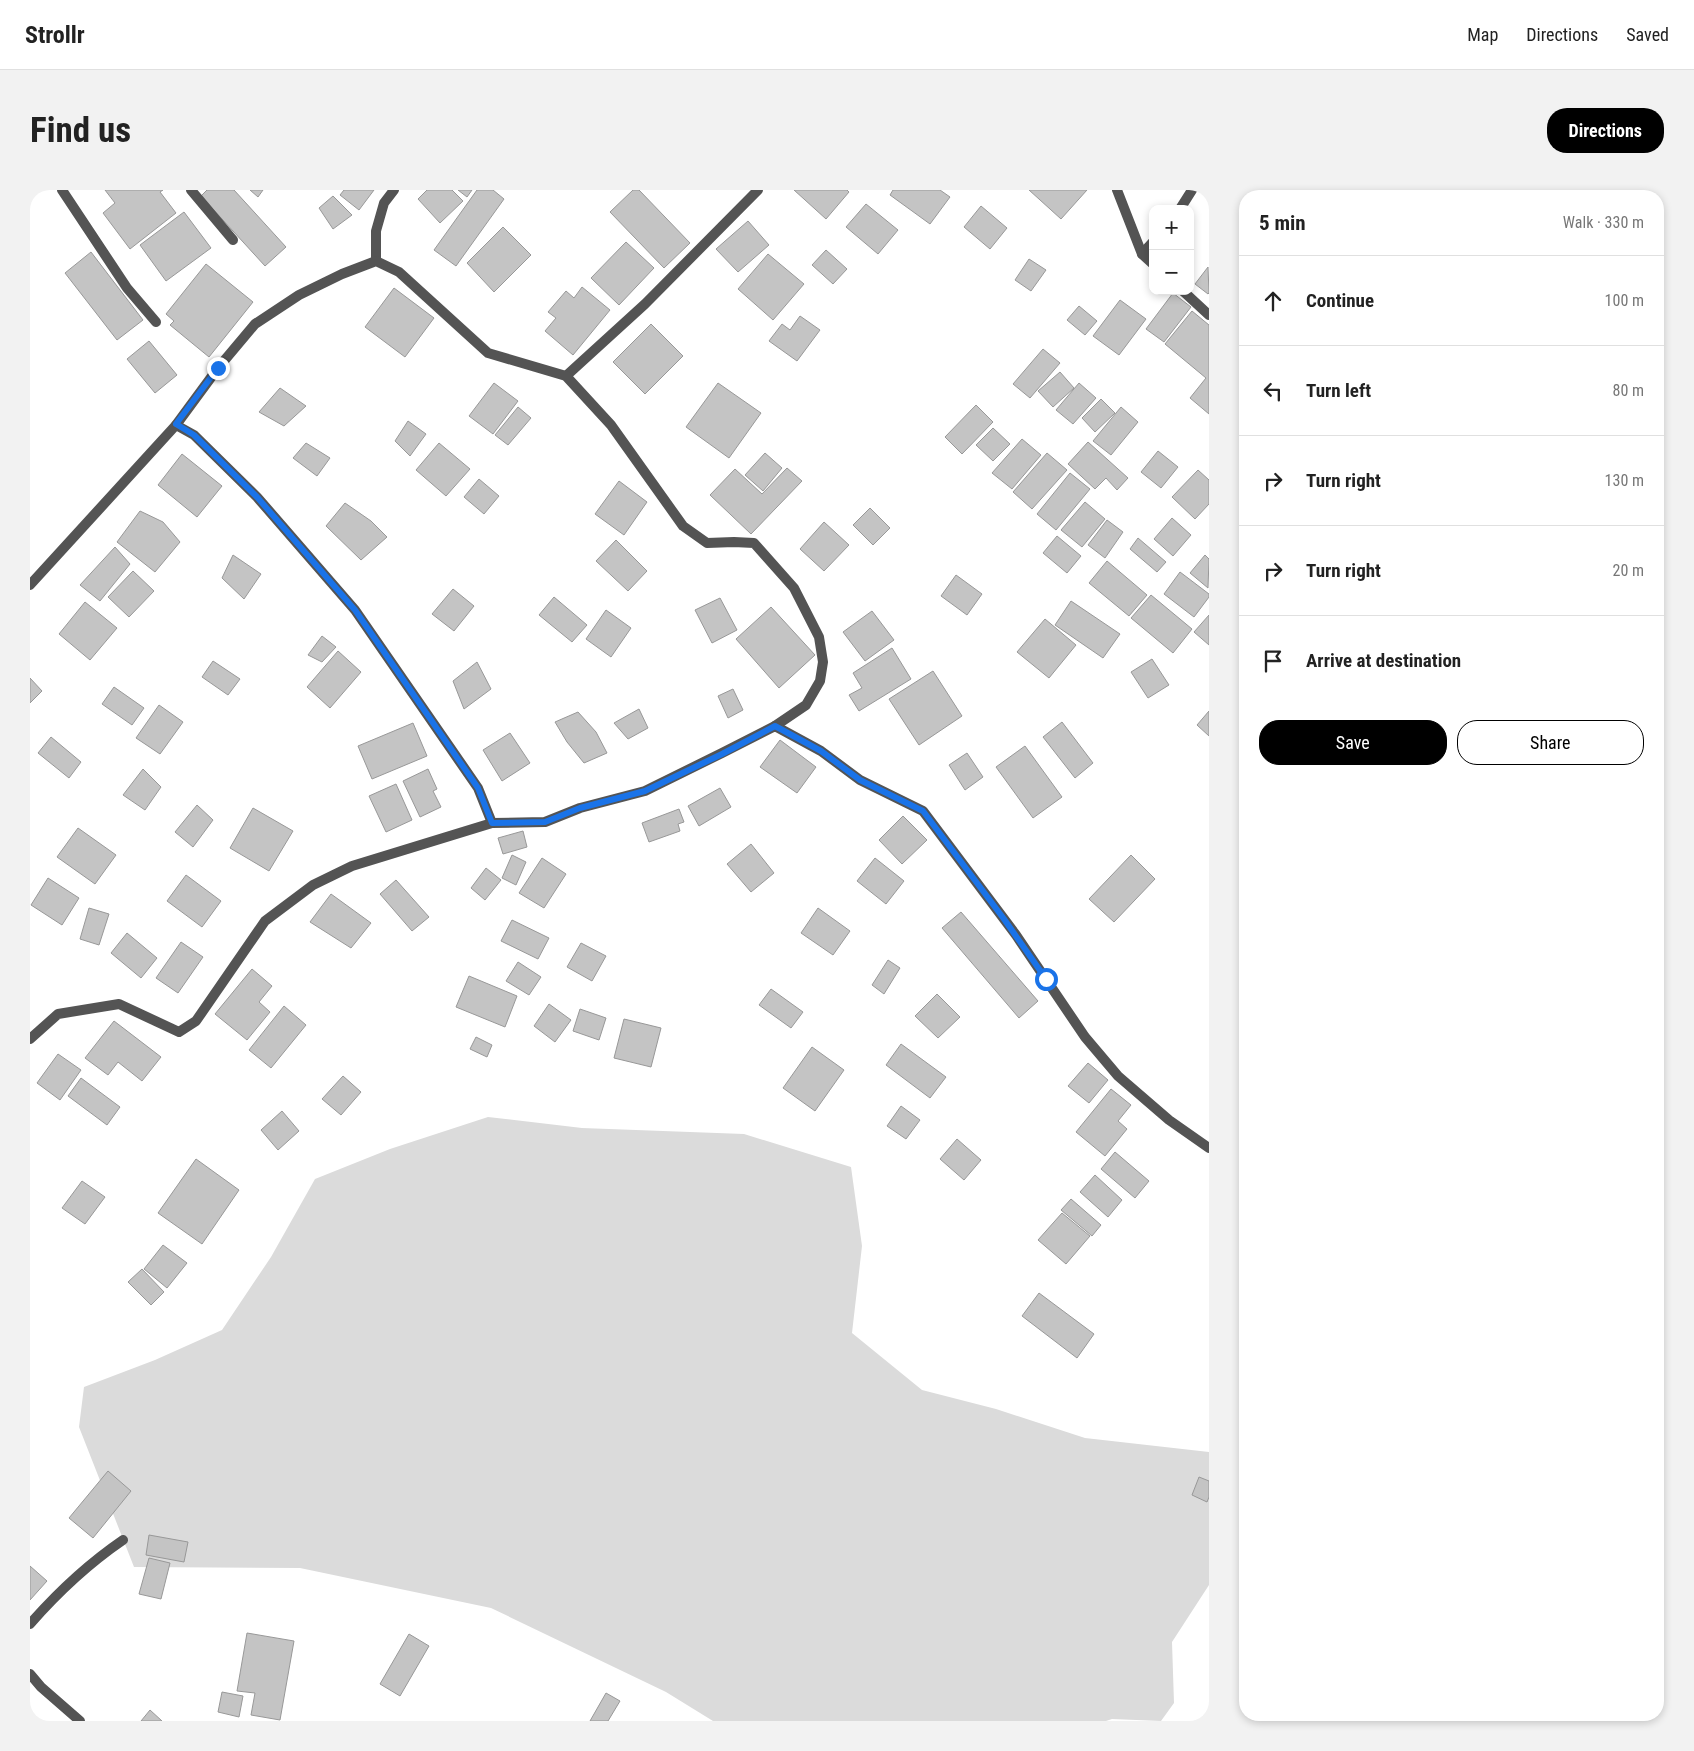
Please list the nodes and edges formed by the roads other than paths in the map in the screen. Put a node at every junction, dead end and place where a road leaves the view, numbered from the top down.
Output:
1 (62, 190) edge
2 (191, 190) edge
3 (394, 190) edge
4 (758, 190) edge
5 (1117, 190) edge
6 (1192, 190) edge
7 (1183, 205) edge
8 (233, 240) dead end
9 (1149, 246) edge
10 (1142, 254) junction
11 (1149, 260) edge
12 (376, 261) junction
13 (1188, 295) edge
14 (1209, 314) edge
15 (156, 322) dead end
16 (566, 376) junction
17 (176, 424) junction
18 (30, 585) edge
19 (775, 726) junction
20 (492, 823) junction
21 (30, 1039) edge
22 (1209, 1148) edge
23 (123, 1540) dead end
24 (30, 1624) edge
25 (30, 1674) edge
26 (80, 1721) edge

1 - 15 street
2 - 8 street
3 - 12 street
4 - 16 street
5 - 10 street
6 - 7 street
9 - 10 street
10 - 11 street
12 - 16 street
12 - 17 street
13 - 14 street
16 - 19 street
17 - 18 street
17 - 20 street
19 - 20 street
19 - 22 street
20 - 21 street
23 - 24 street
25 - 26 street

